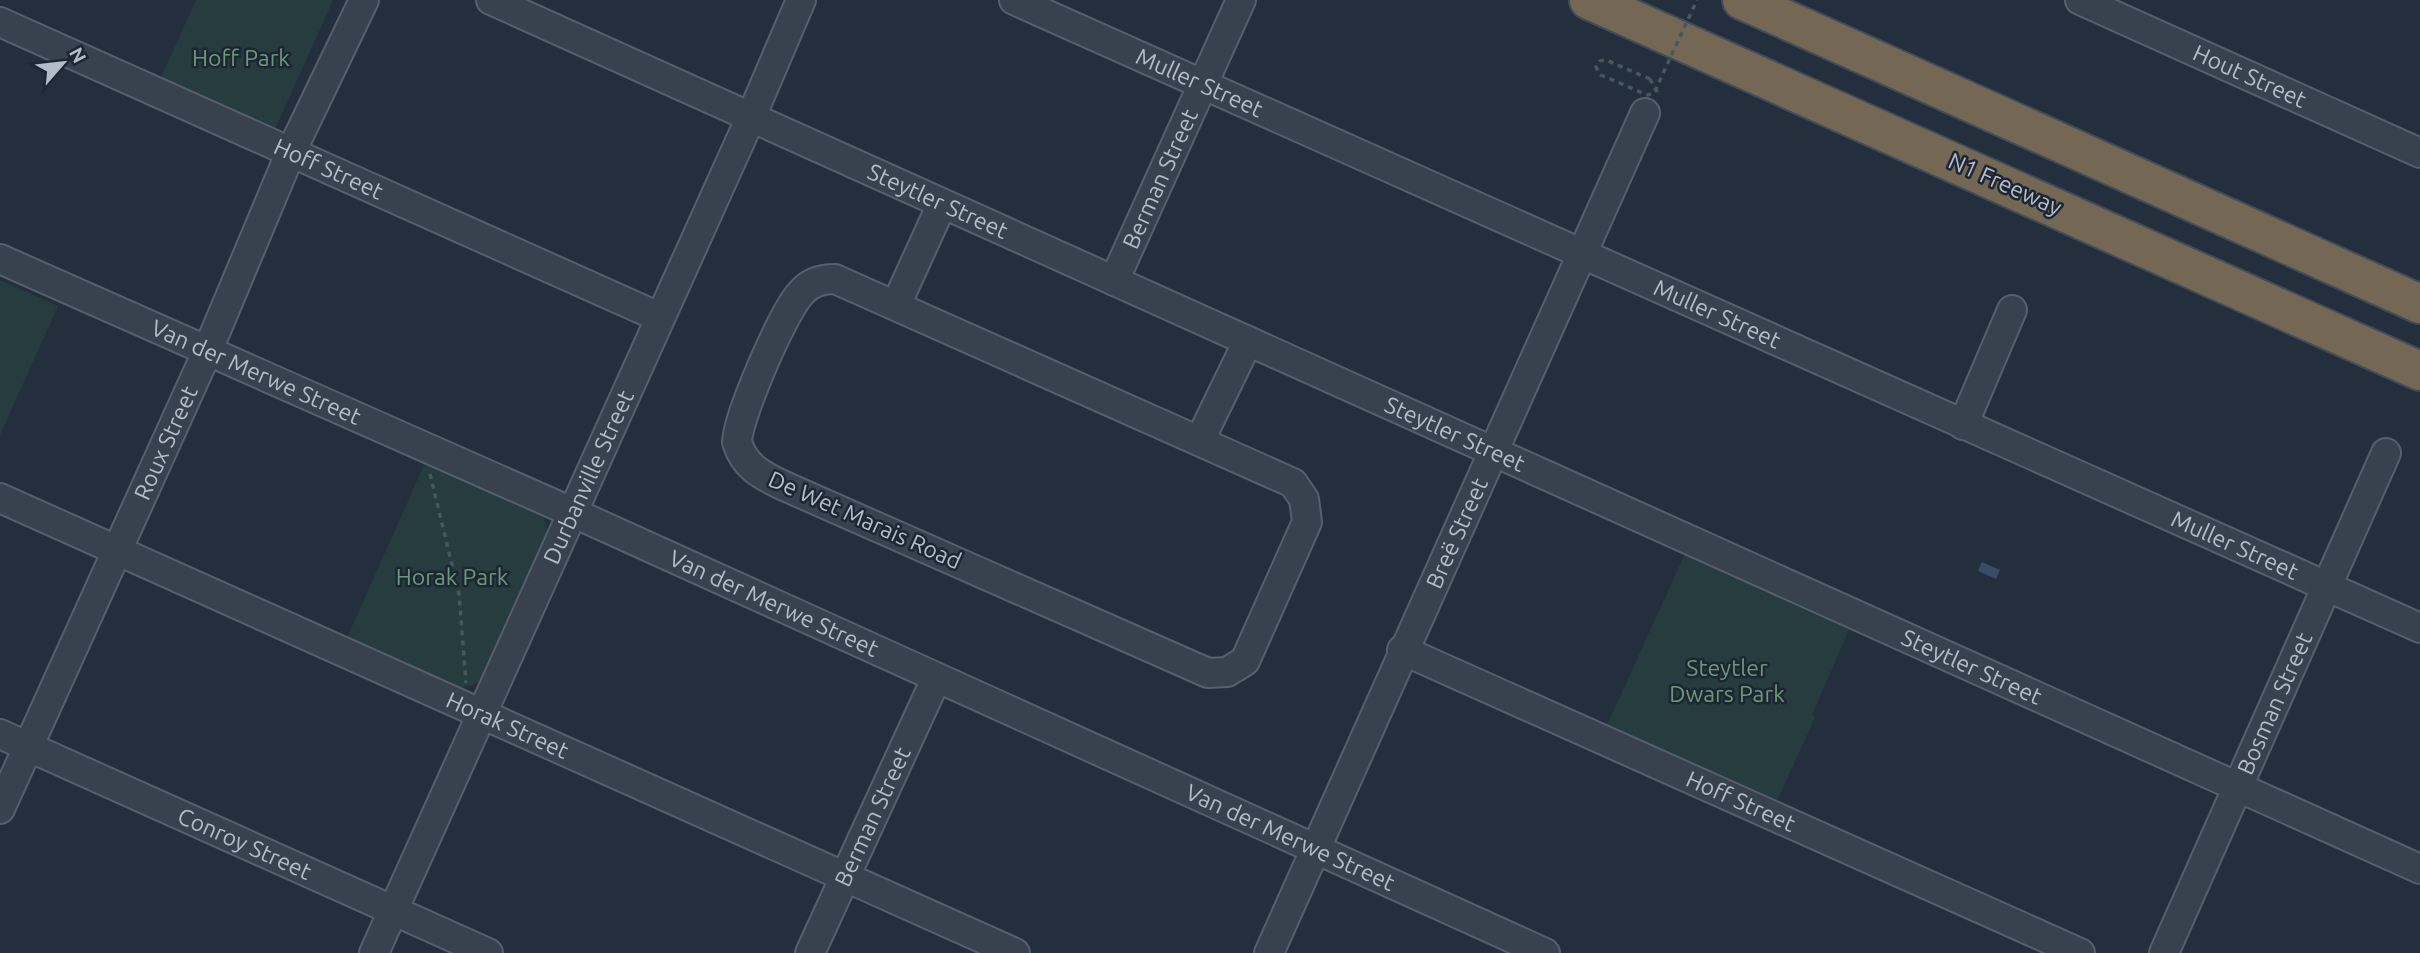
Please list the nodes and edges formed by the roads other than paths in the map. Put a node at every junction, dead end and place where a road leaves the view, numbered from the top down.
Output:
1 (364, 0) edge
2 (491, 0) edge
3 (801, 0) edge
4 (1014, 0) edge
5 (1241, 0) edge
6 (1589, 0) edge
7 (1742, 0) edge
8 (2080, 0) edge
9 (0, 22) edge
10 (1202, 85) junction
11 (1644, 113) dead end
12 (751, 117) junction
13 (2420, 153) edge
14 (290, 155) junction
15 (942, 204) junction
16 (1583, 254) junction
17 (0, 259) edge
18 (1114, 281) junction
19 (2420, 304) edge
20 (896, 305) junction
21 (2012, 310) dead end
22 (660, 317) junction
23 (1248, 341) junction
24 (207, 352) junction
25 (2420, 371) edge
26 (1963, 425) junction
27 (1200, 440) junction
28 (1492, 452) junction
29 (2386, 453) dead end
30 (0, 498) edge
31 (574, 513) junction
32 (116, 551) junction
33 (2325, 586) junction
34 (2420, 628) edge
35 (1402, 650) junction
36 (936, 679) junction
37 (475, 711) junction
38 (0, 734) edge
39 (29, 746) junction
40 (2237, 785) junction
41 (0, 809) edge
42 (1316, 851) junction
43 (2420, 869) edge
44 (844, 876) junction
45 (394, 910) junction
46 (374, 953) edge
47 (488, 953) edge
48 (810, 953) edge
49 (1015, 953) edge
50 (1269, 953) edge
51 (1545, 953) edge
52 (2080, 953) edge
53 (2164, 953) edge

1 - 14 street, Roux Street
2 - 12 street, Steytler Street
3 - 12 street, Durbanville Street
4 - 10 street, Muller Street
5 - 10 street, Berman Street
6 - 25 highway, N1 Freeway
7 - 19 highway
8 - 13 street, Hout Street
9 - 14 street, Hoff Street
10 - 16 street, Muller Street
10 - 18 street, Berman Street
11 - 16 street, Breë Street
12 - 15 street, Steytler Street
12 - 22 street, Durbanville Street
14 - 22 street, Hoff Street
14 - 24 street, Roux Street
15 - 18 street, Steytler Street
15 - 20 street
16 - 26 street, Muller Street
16 - 28 street, Breë Street
17 - 24 street, Van der Merwe Street
18 - 23 street, Steytler Street
20 - 27 street, De Wet Marais Road
20 - 27 street, De Wet Marais Road
21 - 26 street
22 - 31 street, Durbanville Street
23 - 27 street
23 - 28 street, Steytler Street
24 - 31 street, Van der Merwe Street
24 - 32 street, Roux Street
26 - 33 street, Muller Street
28 - 35 street, Breë Street
28 - 40 street, Steytler Street
29 - 33 street, Bosman Street
30 - 32 street, Horak Street
31 - 36 street, Van der Merwe Street
31 - 37 street, Durbanville Street
32 - 37 street, Horak Street
32 - 39 street, Roux Street
33 - 34 street, Muller Street
33 - 40 street, Bosman Street
35 - 42 street, Breë Street
35 - 52 street, Hoff Street
36 - 42 street, Van der Merwe Street
36 - 44 street, Berman Street
37 - 44 street, Horak Street
37 - 45 street, Durbanville Street
38 - 39 street, Conroy Street
39 - 41 street, Roux Street
39 - 45 street, Conroy Street
40 - 43 street, Steytler Street
40 - 53 street, Bosman Street
42 - 50 street, Breë Street
42 - 51 street, Van der Merwe Street
44 - 48 street, Berman Street
44 - 49 street, Horak Street
45 - 46 street, Durbanville Street
45 - 47 street, Conroy Street

